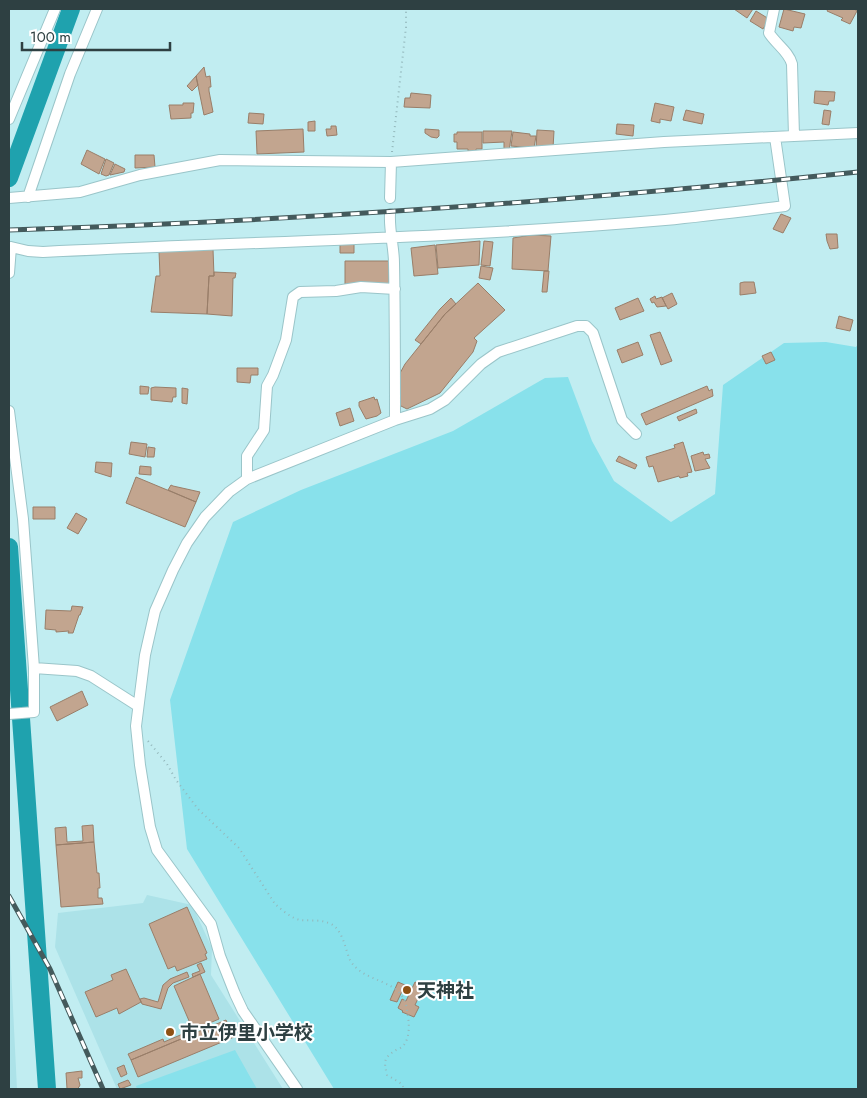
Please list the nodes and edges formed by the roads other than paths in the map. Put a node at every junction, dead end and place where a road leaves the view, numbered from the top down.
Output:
1 (55, 9) edge
2 (97, 9) edge
3 (774, 9) edge
4 (9, 119) edge
5 (858, 133) edge
6 (794, 136) junction
7 (775, 137) junction
8 (391, 162) junction
9 (28, 197) junction
10 (9, 198) edge
11 (390, 198) dead end
12 (390, 214) dead end
13 (390, 238) junction
14 (9, 273) edge
15 (395, 289) junction
16 (9, 411) edge
17 (395, 420) junction
18 (636, 434) dead end
19 (247, 479) junction
20 (34, 668) junction
21 (138, 706) junction
22 (9, 714) edge
23 (297, 1089) edge

1 - 4 street
2 - 9 street
3 - 6 street
5 - 6 street
6 - 7 street
7 - 8 street
7 - 13 street
8 - 9 street
8 - 11 street
9 - 10 street
12 - 13 street
13 - 14 street
13 - 15 street
15 - 17 street
15 - 19 street
16 - 20 street
17 - 18 street
17 - 19 street
19 - 21 street
20 - 21 street
20 - 22 street
21 - 23 street

